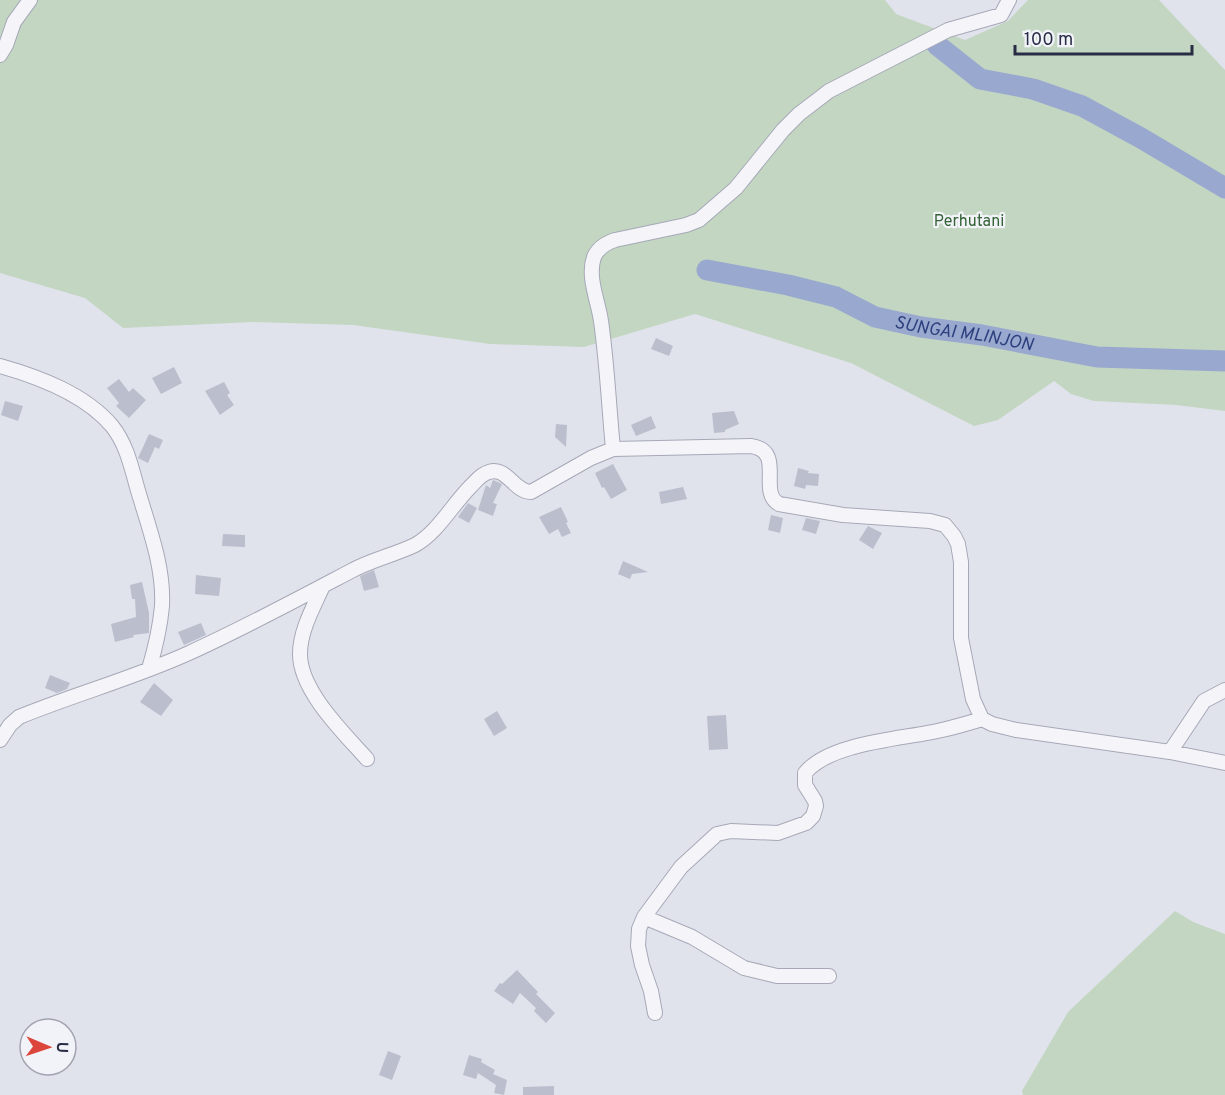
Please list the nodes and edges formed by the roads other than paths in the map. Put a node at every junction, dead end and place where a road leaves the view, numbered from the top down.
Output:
1 (30, 0) edge
2 (1009, 0) edge
3 (0, 55) edge
4 (0, 366) edge
5 (613, 449) junction
6 (322, 588) junction
7 (149, 669) junction
8 (1225, 690) edge
9 (982, 718) junction
10 (0, 740) edge
11 (1170, 752) junction
12 (367, 759) dead end
13 (1225, 763) edge
14 (644, 917) junction
15 (829, 976) dead end
16 (655, 1012) dead end

1 - 3 street
2 - 5 street
4 - 7 street
5 - 6 street
5 - 9 street
6 - 7 street
6 - 12 street
7 - 10 street
8 - 11 street
9 - 11 street
9 - 14 street
11 - 13 street
14 - 15 street
14 - 16 street

